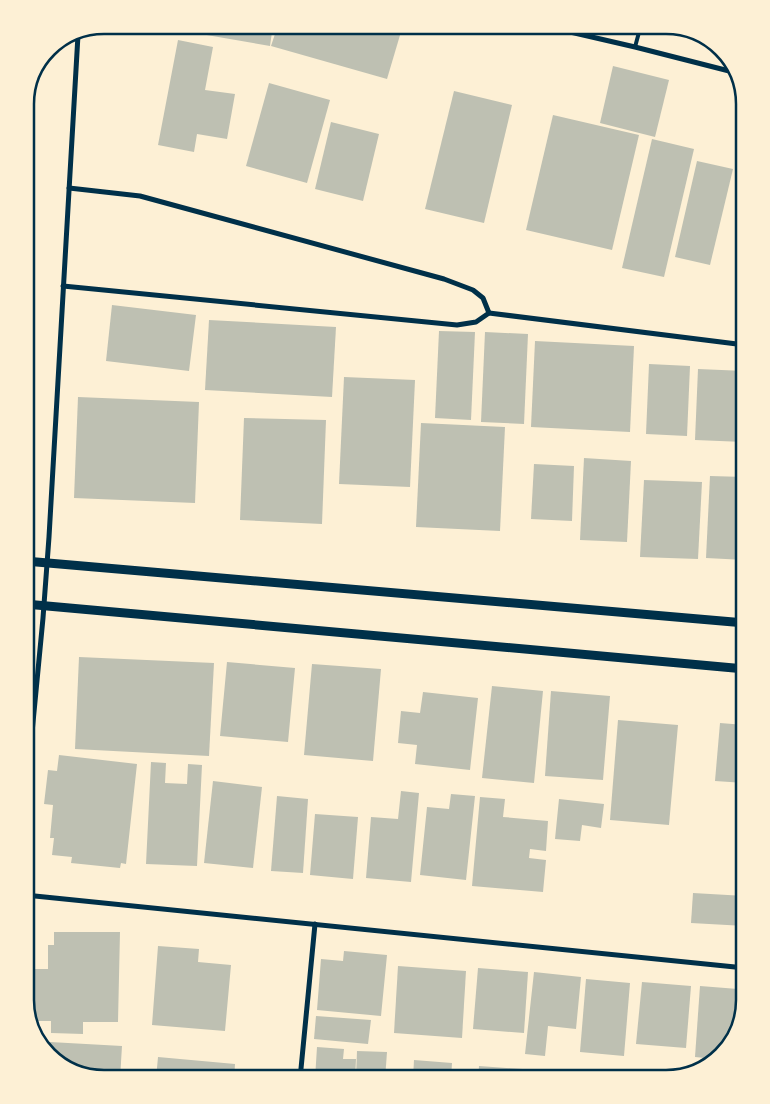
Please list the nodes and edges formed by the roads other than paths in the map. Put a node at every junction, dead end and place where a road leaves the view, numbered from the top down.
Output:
1 (579, 34) edge
2 (639, 34) edge
3 (78, 39) edge
4 (635, 47) junction
5 (728, 71) edge
6 (69, 188) junction
7 (63, 286) junction
8 (490, 313) junction
9 (736, 344) edge
10 (34, 562) edge
11 (47, 563) junction
12 (34, 604) edge
13 (44, 605) junction
14 (736, 622) edge
15 (736, 668) edge
16 (34, 711) edge
17 (34, 896) edge
18 (315, 924) junction
19 (736, 967) edge
20 (301, 1070) edge

1 - 4 street
2 - 4 lane
3 - 6 street
4 - 5 street
6 - 7 street
6 - 8 street
7 - 8 street
7 - 11 street
8 - 9 street
10 - 11 street
11 - 13 street
11 - 14 street
12 - 13 street
13 - 15 street
13 - 16 street
17 - 18 street
18 - 19 street
18 - 20 street

